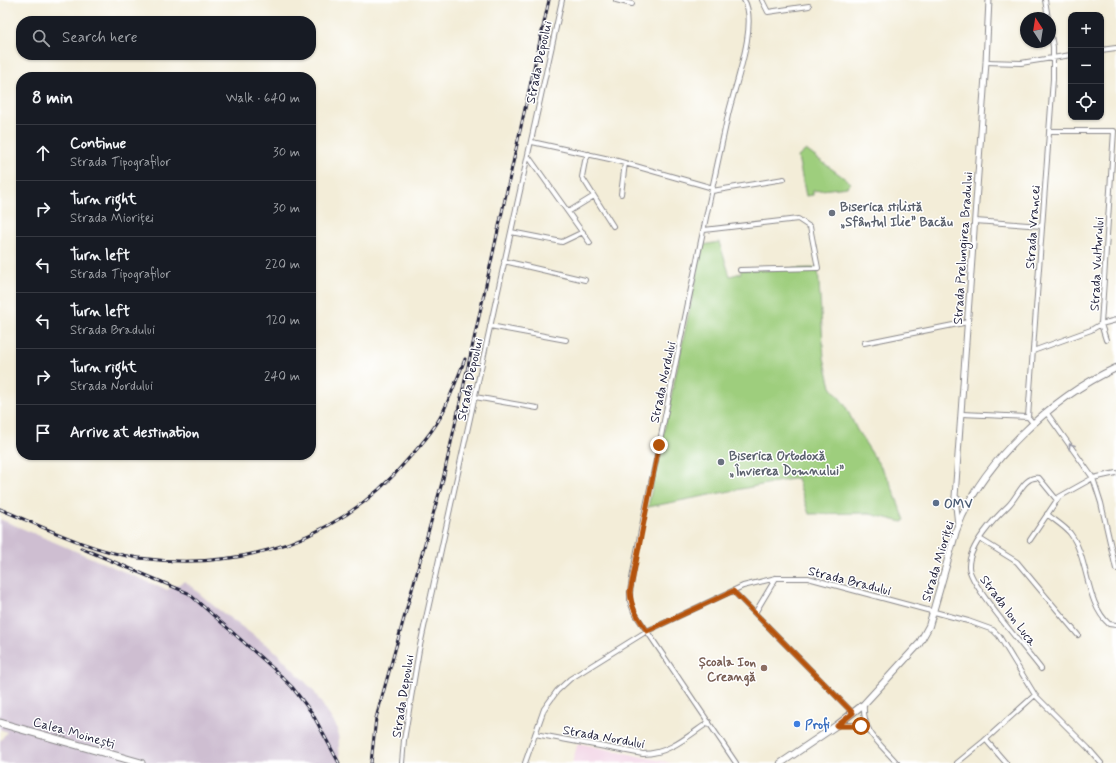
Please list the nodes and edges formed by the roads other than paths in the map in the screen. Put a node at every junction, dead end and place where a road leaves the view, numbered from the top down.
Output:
1 (562, 0) edge
2 (616, 0) edge
3 (744, 0) edge
4 (762, 0) edge
5 (989, 0) edge
6 (1045, 0) edge
7 (632, 4) dead end
8 (809, 6) dead end
9 (1047, 12) edge
10 (1053, 48) edge
11 (1116, 48) edge
12 (1104, 50) edge
13 (1068, 56) edge
14 (1054, 58) junction
15 (986, 62) junction
16 (1049, 131) junction
17 (1115, 131) edge
18 (532, 142) junction
19 (589, 154) junction
20 (528, 156) junction
21 (625, 163) junction
22 (784, 179) dead end
23 (712, 190) junction
24 (621, 194) dead end
25 (594, 196) junction
26 (568, 212) junction
27 (975, 221) junction
28 (613, 226) dead end
29 (1042, 226) junction
30 (704, 230) junction
31 (511, 232) junction
32 (583, 232) junction
33 (590, 243) dead end
34 (504, 261) junction
35 (740, 270) dead end
36 (584, 280) dead end
37 (1116, 320) edge
38 (968, 322) junction
39 (1101, 324) junction
40 (490, 326) junction
41 (566, 340) dead end
42 (1106, 340) dead end
43 (864, 343) dead end
44 (1033, 351) junction
45 (1116, 368) edge
46 (475, 397) junction
47 (537, 408) dead end
48 (1046, 412) junction
49 (962, 414) junction
50 (1028, 417) junction
51 (1033, 423) junction
52 (1116, 474) edge
53 (1093, 478) junction
54 (955, 497) junction
55 (1057, 500) junction
56 (969, 503) junction
57 (1047, 514) junction
58 (958, 526) junction
59 (980, 539) junction
60 (1030, 540) dead end
61 (1116, 568) edge
62 (776, 578) junction
63 (733, 591) junction
64 (933, 612) junction
65 (755, 613) junction
66 (1116, 625) edge
67 (647, 631) junction
68 (1078, 635) dead end
69 (1041, 670) dead end
70 (1035, 695) junction
71 (864, 704) junction
72 (853, 713) junction
73 (709, 722) junction
74 (0, 723) edge
75 (837, 726) junction
76 (867, 729) junction
77 (535, 734) junction
78 (986, 740) junction
79 (141, 763) edge
80 (402, 763) edge
81 (525, 763) edge
82 (736, 763) edge
83 (781, 763) edge
84 (897, 763) edge
85 (957, 763) edge
86 (1006, 763) edge
87 (1101, 763) edge

1 - 18 street, Strada Depoului
2 - 7 street
3 - 23 street, Strada Nordului
4 - 8 street
5 - 15 street, Strada Prelungirea Bradului
6 - 9 street
10 - 14 street, Strada Vrancei
11 - 12 street
13 - 14 street
14 - 15 street
14 - 16 street, Strada Vrancei
15 - 27 street, Strada Prelungirea Bradului
16 - 17 street
16 - 29 street, Strada Vrancei
17 - 39 street, Strada Vulturului
18 - 19 street
18 - 20 street, Strada Depoului
19 - 21 street
19 - 25 street
20 - 26 street
20 - 31 street, Strada Depoului
21 - 23 street
21 - 24 street
22 - 23 street
23 - 30 street, Strada Nordului
25 - 26 street
25 - 28 street
26 - 32 street
27 - 29 street
27 - 38 street, Strada Prelungirea Bradului
29 - 44 street, Strada Vrancei
30 - 35 street
30 - 67 street, Strada Nordului
31 - 32 street
31 - 34 street, Strada Depoului
32 - 33 street
34 - 36 street
34 - 40 street, Strada Depoului
37 - 39 street
38 - 43 street
38 - 49 street, Strada Prelungirea Bradului
39 - 42 street
39 - 44 street, Strada Vulturului
40 - 41 street
40 - 46 street, Strada Depoului
44 - 50 street, Strada Vrancei
45 - 48 main road, Strada Mioriței
46 - 47 street
46 - 80 street, Strada Depoului
48 - 51 main road, Strada Mioriței
53 -> 48 street
49 - 50 street
49 - 54 street, Strada Prelungirea Bradului
50 - 51 street
51 - 56 main road, Strada Mioriței
52 - 53 street
53 - 55 street
53 - 61 street
54 - 56 street
54 - 58 street, Strada Prelungirea Bradului
55 - 57 street
55 - 59 street, Strada Ion Luca
56 - 58 main road, Strada Mioriței
57 - 60 street
57 - 66 street
58 - 64 main road, Strada Mioriței
59 - 68 street
59 - 69 street, Strada Ion Luca
62 - 63 street, Strada Bradului
62 - 64 street, Strada Bradului
62 - 65 street
63 - 65 street
63 - 67 street, Strada Bradului
64 - 70 street, Strada Ion Luca
64 - 71 main road, Strada Mioriței
65 - 72 street
67 - 73 street, Strada Nordului
67 - 77 street, Strada Bradului
70 - 78 street
70 - 87 street, Strada Ion Luca
71 - 72 main road, Strada Mioriței
71 - 76 street
72 - 75 main road, Strada Mioriței
73 - 77 street, Strada Nordului
73 - 82 street, Strada Nordului
74 - 79 main road, Calea Moinești
75 - 76 street
75 - 83 main road, Strada Mioriței
76 - 84 street
77 - 81 street, Strada Bradului
78 - 85 street
78 - 86 street

